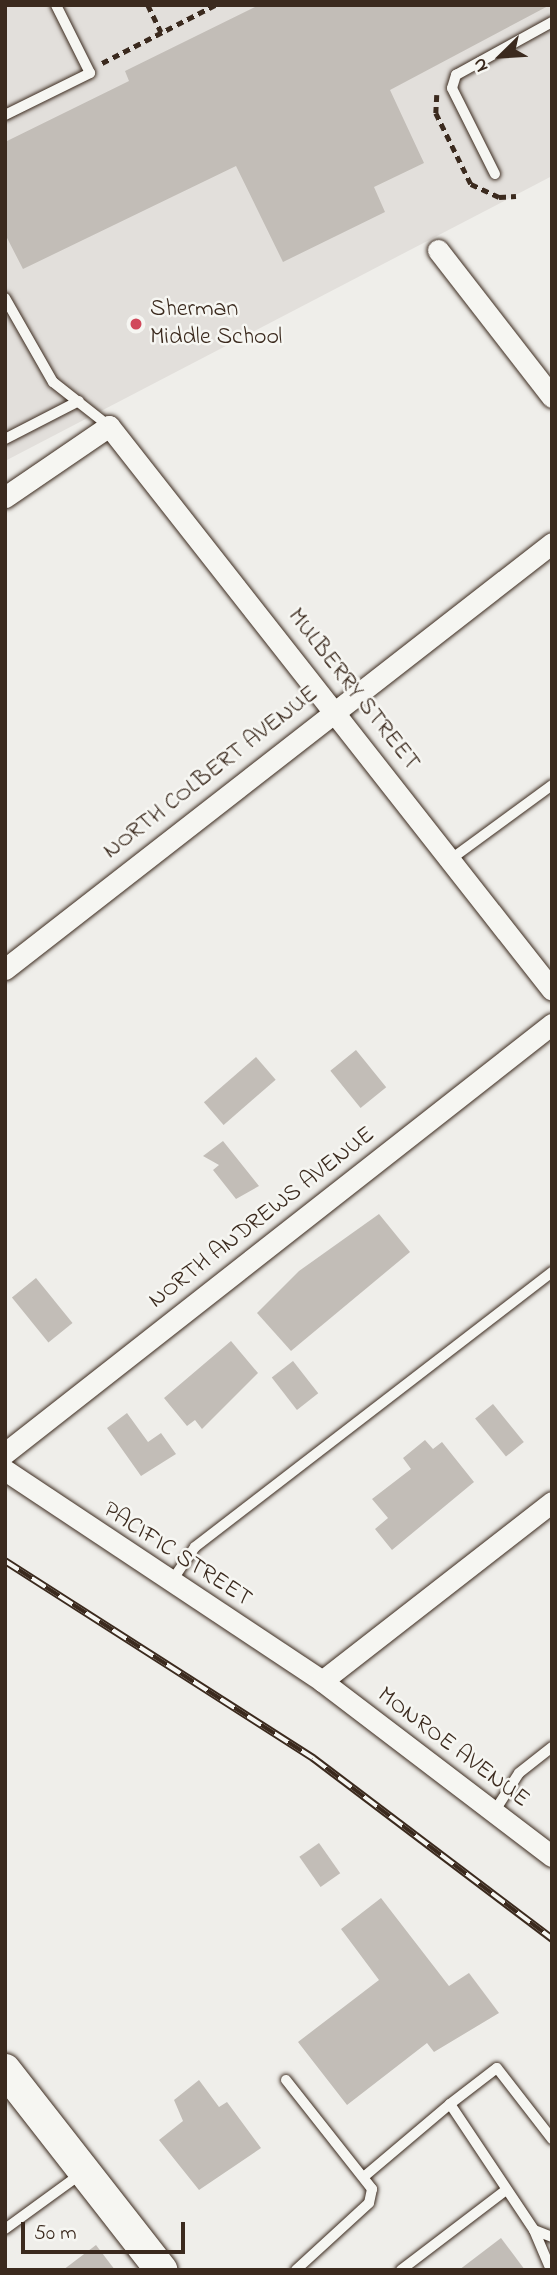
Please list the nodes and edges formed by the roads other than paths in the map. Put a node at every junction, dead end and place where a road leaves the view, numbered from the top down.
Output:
1 (56, 5) edge
2 (552, 22) edge
3 (5, 115) edge
4 (495, 174) dead end
5 (438, 250) dead end
6 (5, 298) edge
7 (552, 397) edge
8 (79, 401) junction
9 (109, 426) junction
10 (5, 439) edge
11 (5, 497) edge
12 (552, 544) edge
13 (336, 708) junction
14 (552, 785) edge
15 (451, 859) junction
16 (5, 969) edge
17 (552, 990) edge
18 (552, 1024) edge
19 (552, 1272) edge
20 (5, 1453) edge
21 (5, 1470) edge
22 (552, 1502) edge
23 (171, 1582) junction
24 (322, 1681) junction
25 (552, 1747) edge
26 (494, 1812) junction
27 (552, 1856) edge
28 (5, 2070) edge
29 (286, 2080) dead end
30 (450, 2104) junction
31 (552, 2139) edge
32 (84, 2171) junction
33 (366, 2175) junction
34 (506, 2190) junction
35 (5, 2229) edge
36 (534, 2230) junction
37 (552, 2237) edge
38 (161, 2270) edge
39 (296, 2270) edge
40 (401, 2270) edge
41 (551, 2270) edge

1 - 3 lane
2 - 4 lane
5 - 7 street
6 - 8 lane
8 - 9 lane
8 - 10 lane
9 - 11 street
9 - 13 street, MULBERRY STREET
12 - 13 street, NORTH COLBERT AVENUE
13 - 15 street, MULBERRY STREET
13 - 16 street, NORTH COLBERT AVENUE
14 - 15 lane
15 - 17 street, MULBERRY STREET
18 - 20 street, NORTH ANDREWS AVENUE
19 - 23 lane
21 - 23 street, PACIFIC STREET
22 - 24 street
23 - 24 street, PACIFIC STREET
24 - 26 street, MONROE AVENUE
25 - 26 lane
26 - 27 street, MONROE AVENUE
28 - 32 street
29 - 33 lane
30 - 31 lane
30 - 33 lane
30 - 34 lane
32 - 35 lane
32 - 38 street
33 - 39 lane
34 - 36 lane
34 - 40 lane
36 - 37 lane
36 - 41 lane

